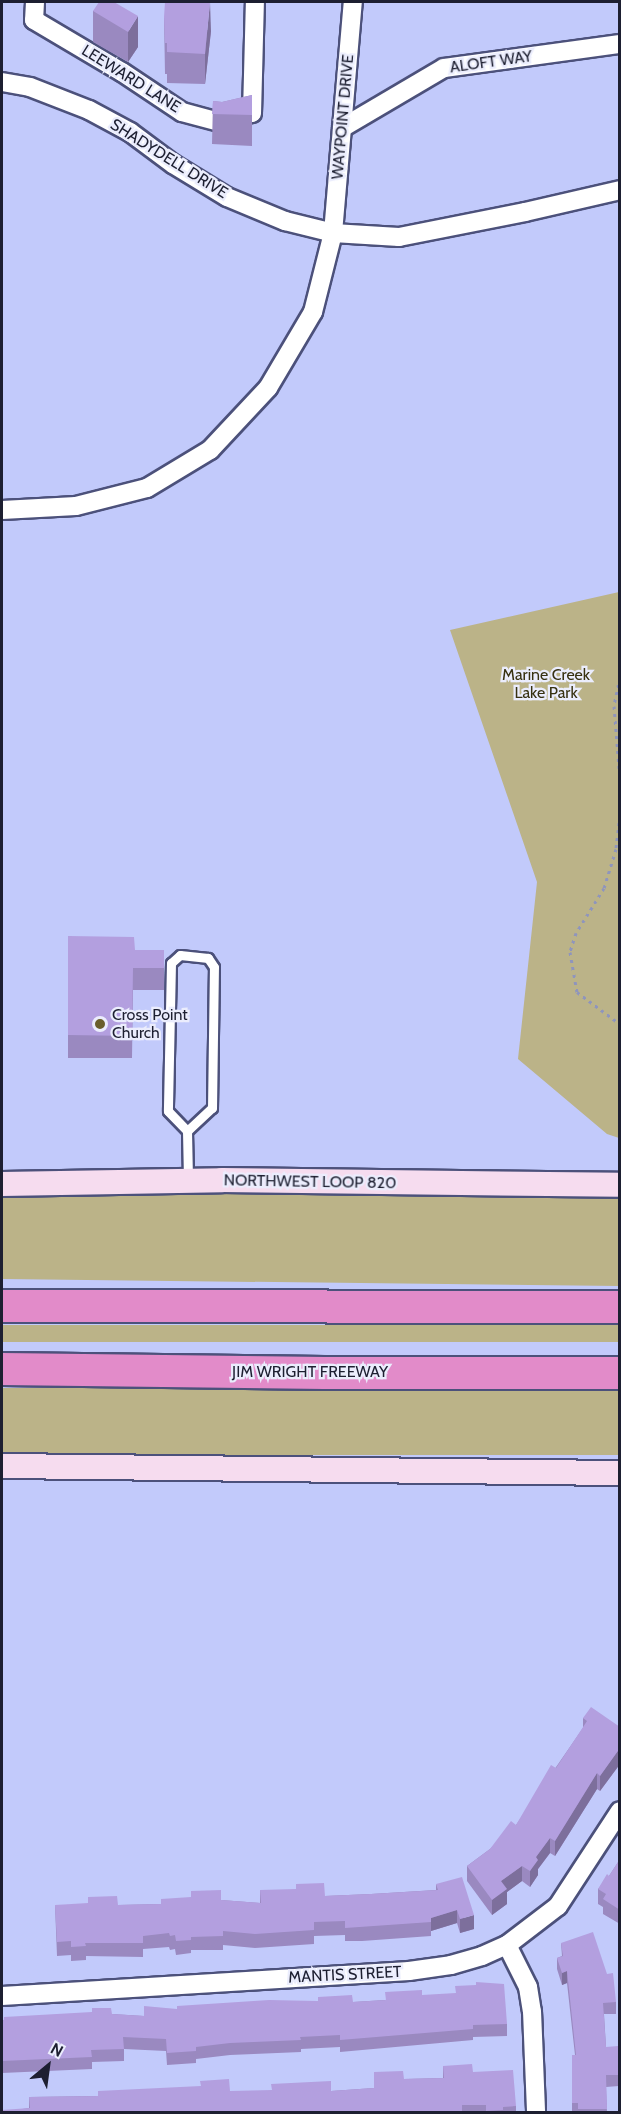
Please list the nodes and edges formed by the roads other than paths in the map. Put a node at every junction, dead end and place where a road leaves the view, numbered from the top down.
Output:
1 (35, 2) edge
2 (255, 2) edge
3 (353, 2) edge
4 (620, 44) edge
5 (2, 82) edge
6 (342, 128) junction
7 (620, 190) edge
8 (333, 233) junction
9 (2, 510) edge
10 (187, 1131) junction
11 (188, 1181) junction
12 (2, 1184) edge
13 (620, 1185) edge
14 (2, 1306) edge
15 (620, 1307) edge
16 (2, 1369) edge
17 (620, 1373) edge
18 (2, 1467) edge
19 (620, 1473) edge
20 (620, 1811) edge
21 (507, 1945) junction
22 (2, 1996) edge
23 (536, 2112) edge

1 - 2 street, LEEWARD LANE
3 - 6 street, WAYPOINT DRIVE
4 - 6 street, ALOFT WAY
5 - 8 street, SHADYDELL DRIVE
6 - 8 street, WAYPOINT DRIVE
7 - 8 street, SHADYDELL DRIVE
8 - 9 street, WAYPOINT DRIVE
10 - 10 lane
10 - 11 lane
11 - 12 main road, NORTHWEST LOOP 820
11 - 13 main road, NORTHWEST LOOP 820
14 - 15 highway
16 - 17 highway, JIM WRIGHT FREEWAY
18 - 19 main road
20 - 21 street, MANTIS STREET
21 - 22 street, MANTIS STREET
21 - 23 street

